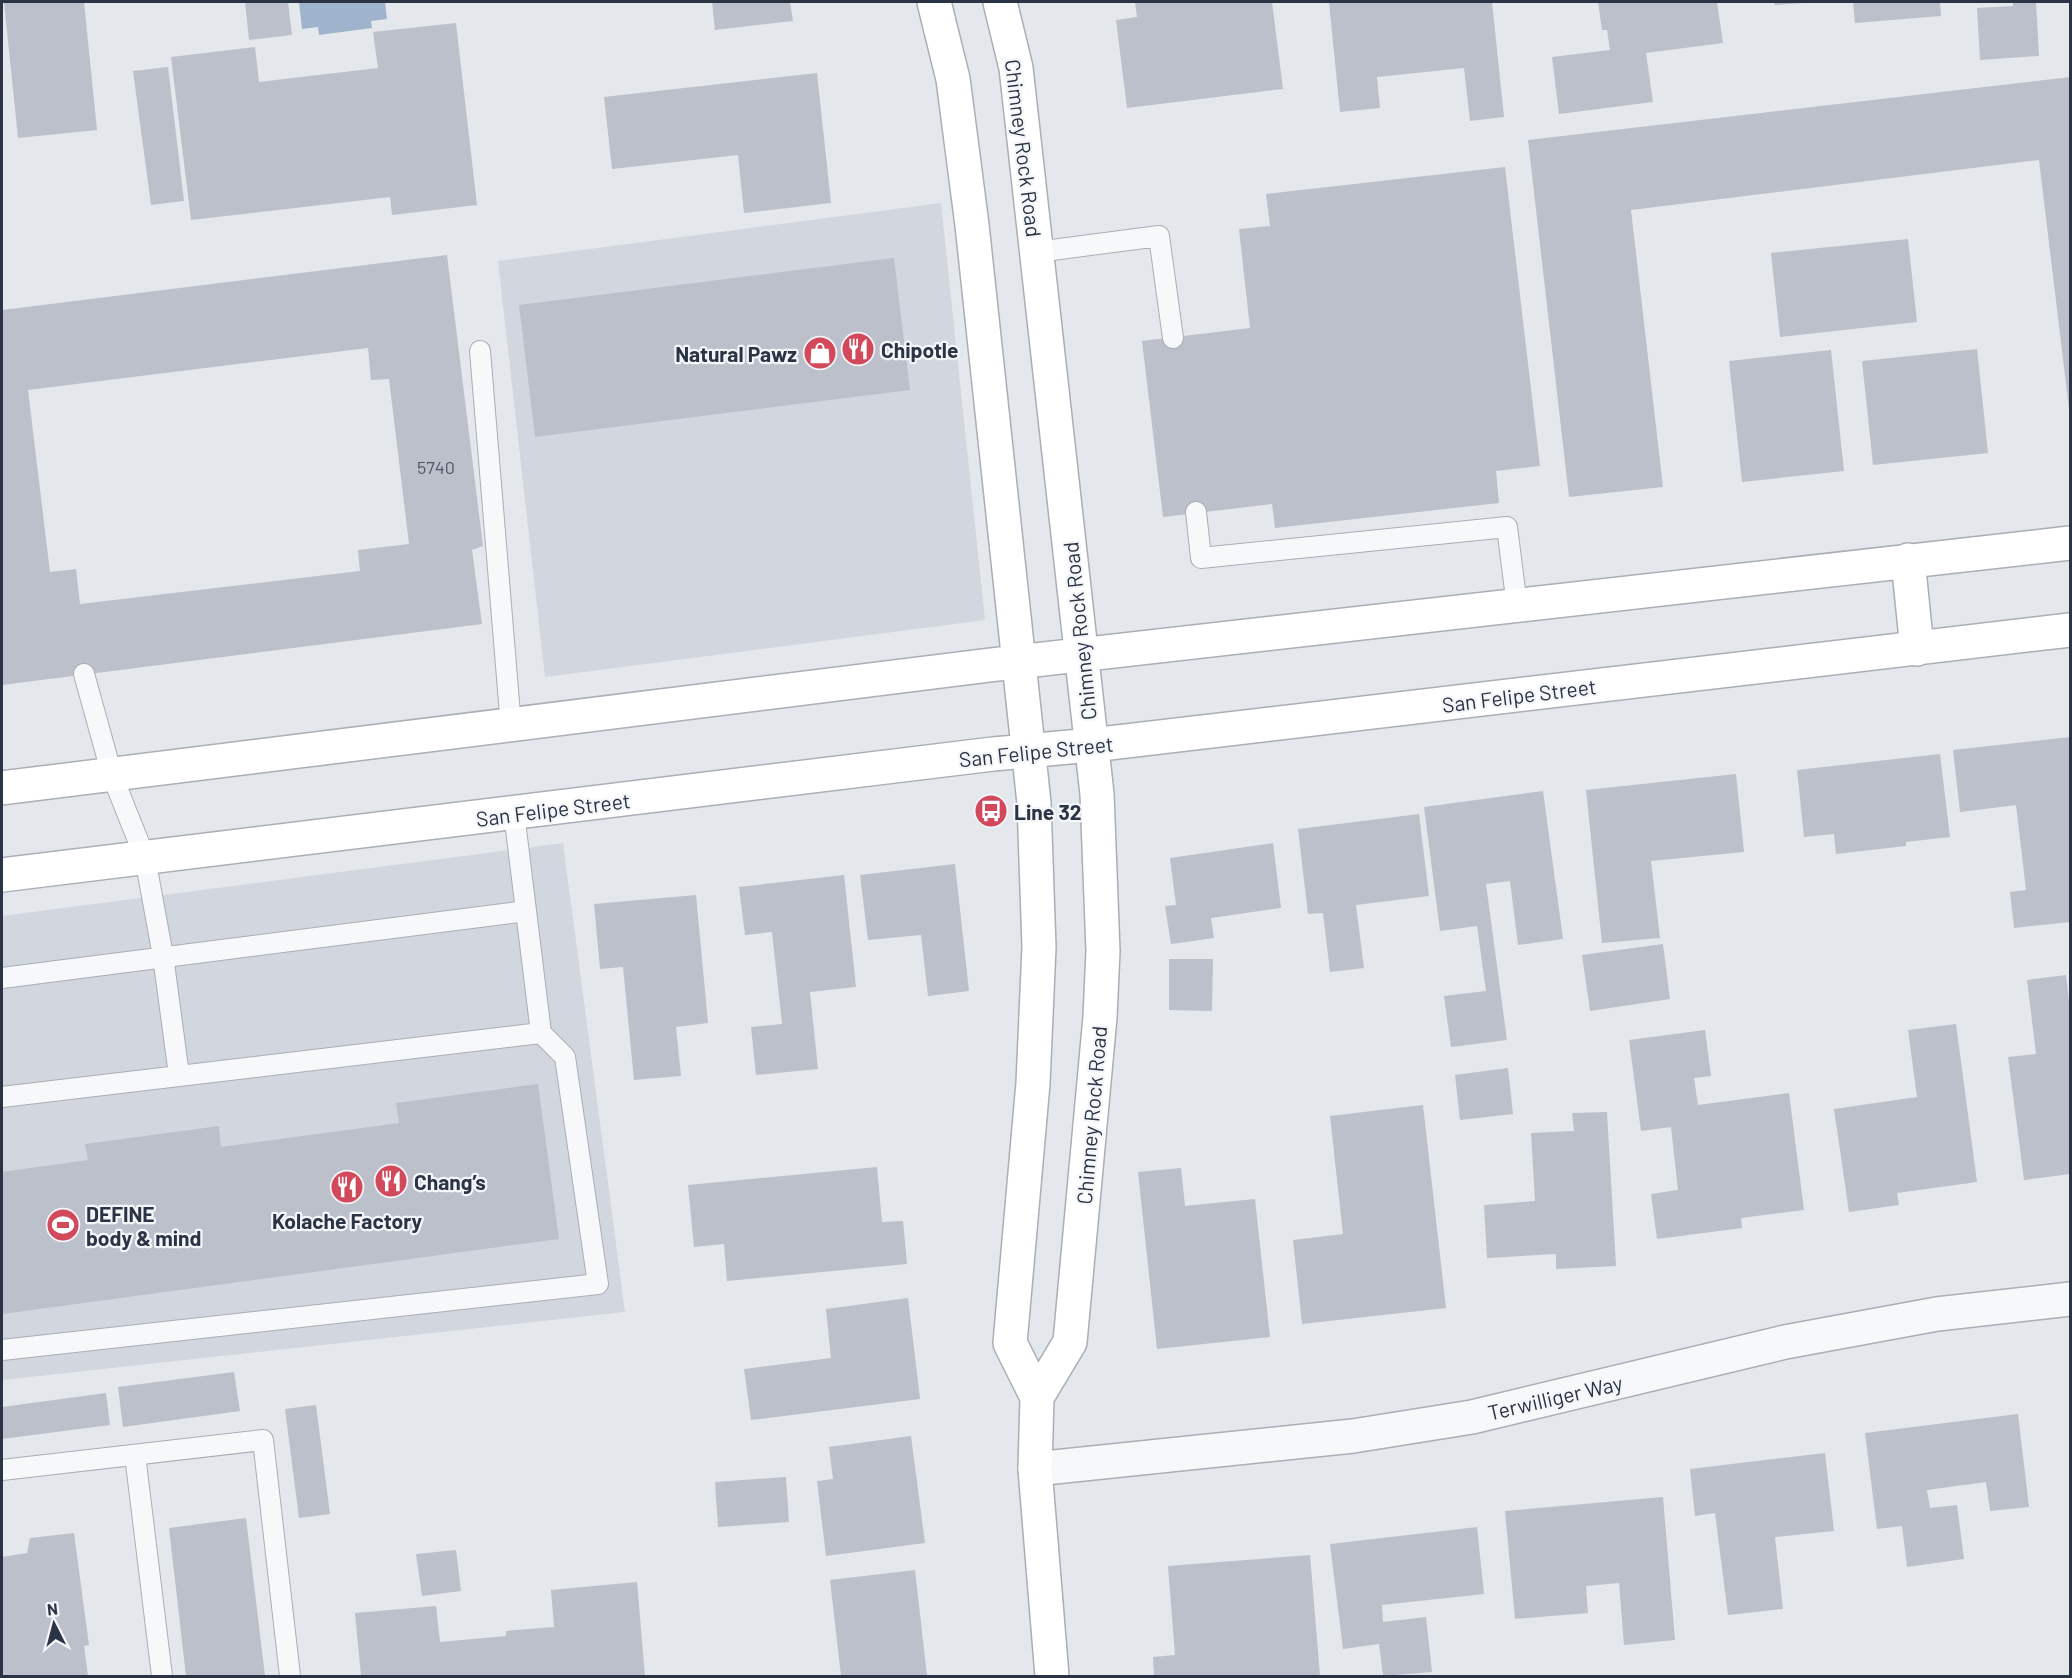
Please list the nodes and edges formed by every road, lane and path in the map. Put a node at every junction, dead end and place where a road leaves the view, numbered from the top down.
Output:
1 (934, 2) edge
2 (1000, 2) edge
3 (1037, 252) junction
4 (1173, 338) dead end
5 (480, 351) dead end
6 (1196, 512) dead end
7 (2070, 543) edge
8 (1908, 560) junction
9 (1517, 606) junction
10 (2070, 630) edge
11 (1917, 649) junction
12 (1082, 655) junction
13 (1018, 662) junction
14 (84, 674) dead end
15 (511, 726) junction
16 (1092, 745) junction
17 (1028, 751) junction
18 (112, 775) junction
19 (2, 788) edge
20 (514, 813) junction
21 (145, 858) junction
22 (2, 875) edge
23 (526, 911) junction
24 (163, 956) junction
25 (2, 978) edge
26 (541, 1033) junction
27 (179, 1075) junction
28 (2, 1097) edge
29 (2070, 1299) edge
30 (2, 1350) edge
31 (1037, 1397) junction
32 (135, 1455) junction
33 (1035, 1468) junction
34 (2, 1470) edge
35 (162, 1677) edge
36 (290, 1677) edge
37 (1052, 1677) edge

1 - 13 main road, Chimney Rock Road
2 - 3 main road, Chimney Rock Road
3 - 4 lane
3 - 12 main road, Chimney Rock Road
5 - 15 lane
6 - 9 lane
7 - 8 main road
8 - 9 main road
8 - 11 main road
9 - 12 main road
10 - 11 main road, San Felipe Street
11 - 16 main road, San Felipe Street
12 - 13 main road
12 - 16 main road, Chimney Rock Road
13 - 15 main road
13 - 17 main road, Chimney Rock Road
14 - 18 lane
15 - 18 main road
16 - 17 main road, San Felipe Street
16 - 31 main road, Chimney Rock Road
17 - 20 main road, San Felipe Street
17 - 31 main road, Chimney Rock Road
18 - 19 main road
18 - 21 lane
20 - 21 main road, San Felipe Street
20 - 23 lane
21 - 22 main road, San Felipe Street
21 - 24 lane
23 - 24 lane
23 - 26 lane
24 - 25 lane
24 - 27 lane
26 - 27 lane
26 - 30 lane
27 - 28 lane
29 - 33 street, Terwilliger Way
31 - 33 main road, Chimney Rock Road
32 - 34 lane
32 - 35 lane
32 - 36 lane
33 - 37 main road, Chimney Rock Road

